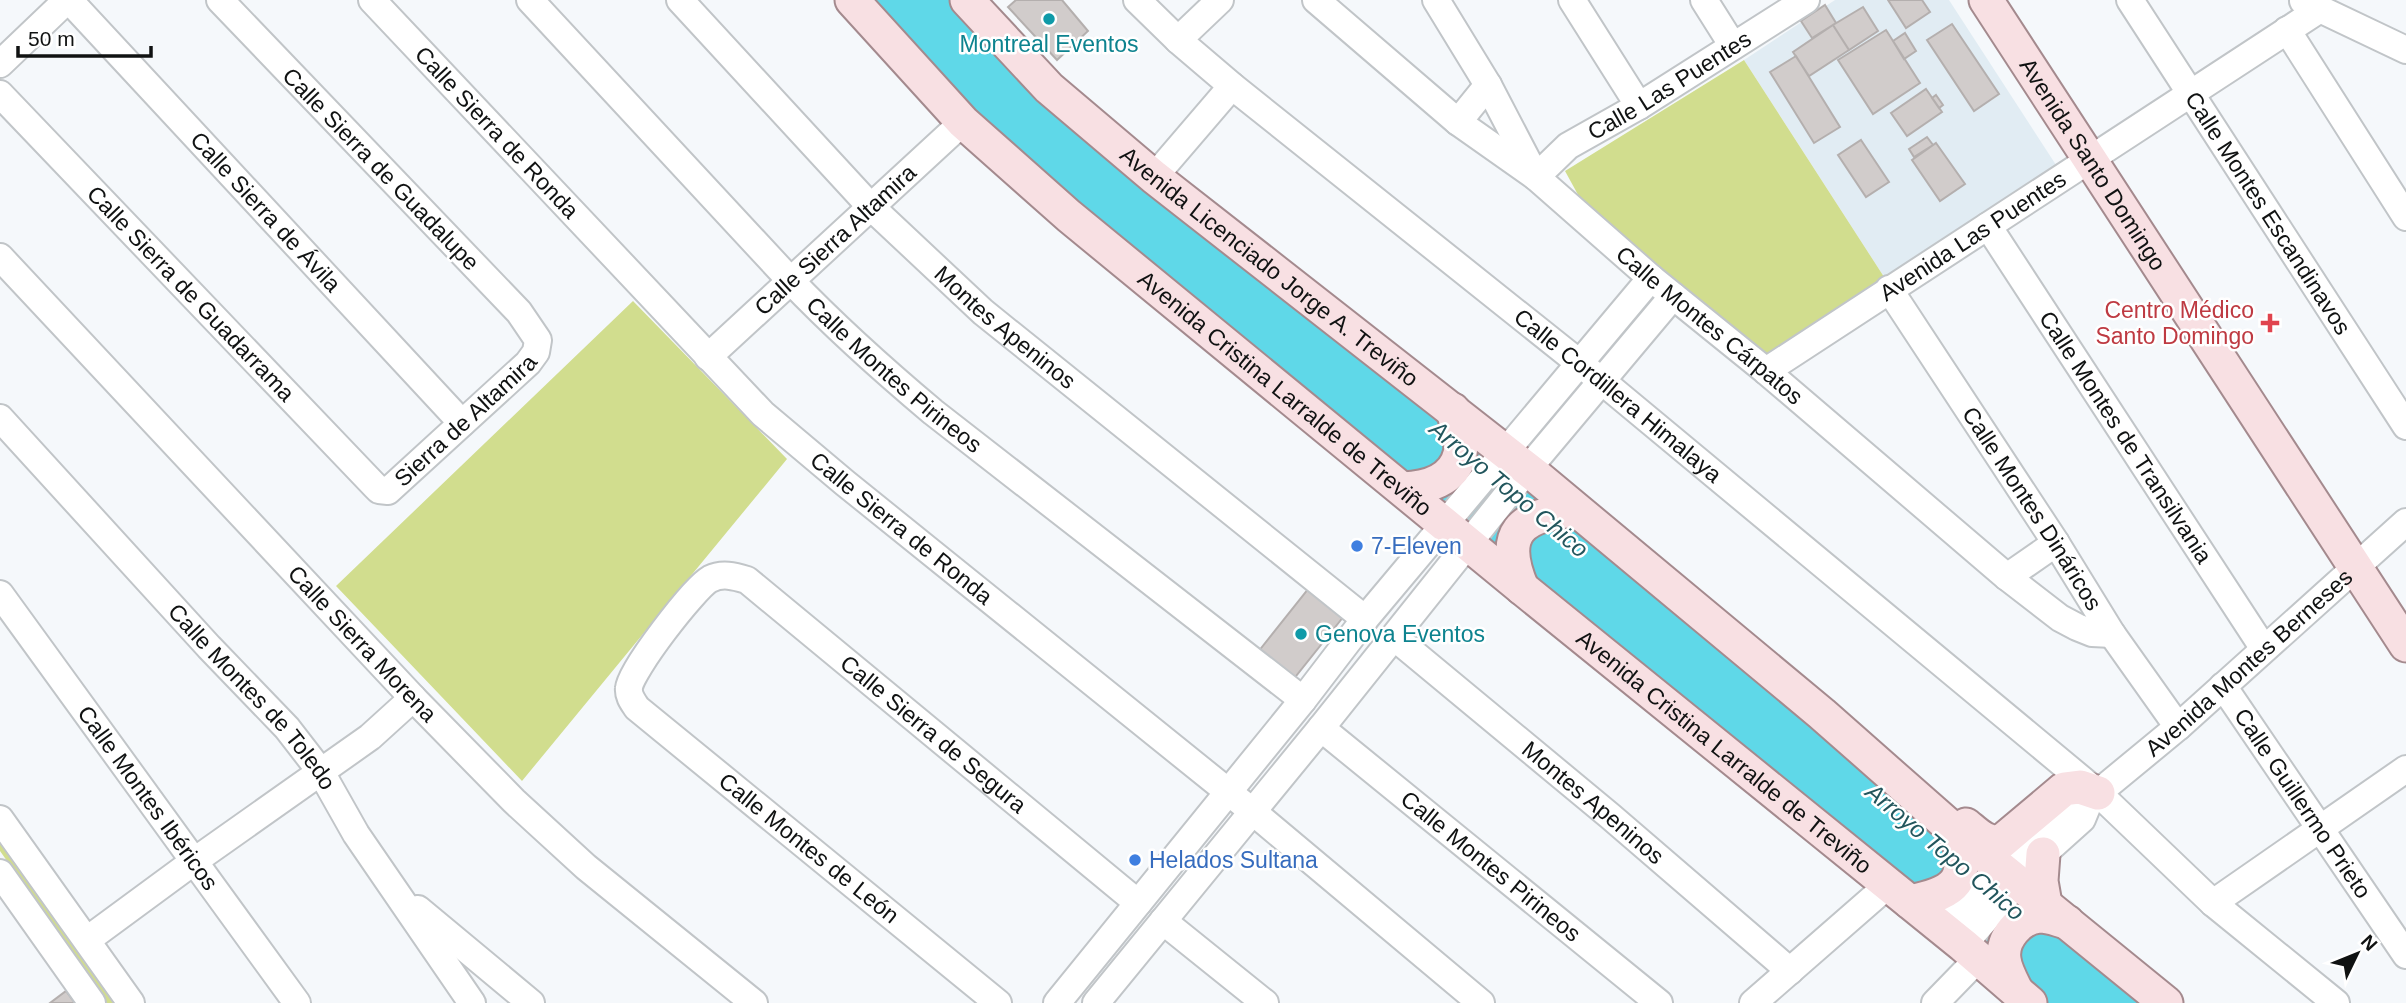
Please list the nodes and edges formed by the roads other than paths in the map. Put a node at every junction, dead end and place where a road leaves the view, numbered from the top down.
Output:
1 (68, 0) edge
2 (220, 0) edge
3 (372, 0) edge
4 (530, 0) edge
5 (680, 0) edge
6 (852, 0) edge
7 (967, 0) edge
8 (1137, 0) edge
9 (1220, 0) edge
10 (1316, 0) edge
11 (1436, 0) edge
12 (1572, 0) edge
13 (1704, 0) edge
14 (1806, 0) edge
15 (1986, 0) edge
16 (2130, 0) edge
17 (2310, 4) edge
18 (2287, 30) junction
19 (1178, 40) junction
20 (1733, 46) junction
21 (2406, 50) edge
22 (0, 64) edge
23 (1488, 85) junction
24 (1232, 86) junction
25 (2190, 92) junction
26 (0, 94) edge
27 (1639, 106) junction
28 (963, 122) junction
29 (1458, 122) junction
30 (2089, 160) junction
31 (1154, 177) junction
32 (1536, 177) junction
33 (870, 206) junction
34 (2406, 217) edge
35 (1988, 226) junction
36 (0, 257) edge
37 (1651, 278) junction
38 (790, 280) junction
39 (1889, 289) junction
40 (1673, 296) junction
41 (538, 340) joint
42 (708, 357) junction
43 (1579, 363) junction
44 (1766, 371) junction
45 (1603, 382) junction
46 (1454, 410) junction
47 (0, 418) edge
48 (462, 423) junction
49 (2406, 426) edge
50 (1509, 469) junction
51 (1411, 489) junction
52 (383, 491) joint
53 (1560, 512) junction
54 (2406, 522) edge
55 (1460, 530) junction
56 (2056, 543) junction
57 (2355, 567) junction
58 (723, 575) joint
59 (2007, 577) junction
60 (1518, 578) junction
61 (0, 594) edge
62 (1365, 619) junction
63 (2112, 634) junction
64 (1394, 637) junction
65 (2406, 645) edge
66 (2264, 649) junction
67 (2223, 686) junction
68 (413, 698) junction
69 (1303, 700) junction
70 (1822, 714) junction
71 (2178, 727) junction
72 (1321, 729) junction
73 (2406, 769) edge
74 (321, 772) junction
75 (1228, 792) junction
76 (2094, 797) junction
77 (1252, 811) junction
78 (0, 819) edge
79 (2320, 830) junction
80 (1959, 841) junction
81 (2043, 854) junction
82 (193, 862) junction
83 (0, 873) edge
84 (2004, 878) junction
85 (390, 886) junction
86 (1905, 898) junction
87 (1138, 902) junction
88 (2213, 903) junction
89 (2051, 914) junction
90 (1163, 921) junction
91 (87, 940) junction
92 (1960, 940) junction
93 (2406, 955) edge
94 (1790, 971) junction
95 (2015, 990) edge
96 (527, 1002) edge
97 (92, 1003) edge
98 (131, 1003) edge
99 (297, 1003) edge
100 (472, 1003) edge
101 (754, 1003) edge
102 (998, 1003) edge
103 (1057, 1003) edge
104 (1096, 1003) edge
105 (1265, 1003) edge
106 (1481, 1003) edge
107 (1659, 1003) edge
108 (1753, 1003) edge
109 (1935, 1003) edge
110 (2166, 1003) edge
111 (2336, 1003) edge

1 - 22 street
1 - 48 street, Calle Sierra de Ávila
2 - 41 street, Calle Sierra de Guadalupe
3 - 42 street, Calle Sierra de Ronda
4 - 38 street, Calle Montes Pirineos
5 - 33 street, Montes Apeninos
6 - 28 main road, Avenida Cristina Larralde de Treviño
7 - 31 main road, Avenida Licenciado Jorge A. Treviño
8 - 19 street, Calle Cordillera Himalaya
9 - 19 street
10 - 29 street, Calle Montes Cárpatos
11 - 23 street
12 - 27 street
13 - 20 street
14 - 20 street, Calle Las Puentes
15 - 30 main road, Avenida Santo Domingo
16 - 25 street, Calle Montes Escandinavos
17 - 18 street, Avenida Las Puentes
17 - 21 street
18 - 25 street, Avenida Las Puentes
18 - 34 street
19 - 24 street, Calle Cordillera Himalaya
20 - 27 street, Calle Las Puentes
23 - 29 street
23 - 32 street
24 - 31 street
24 - 43 street, Calle Cordillera Himalaya
25 - 30 street, Avenida Las Puentes
25 - 49 street, Calle Montes Escandinavos
26 - 52 street, Calle Sierra de Guadarrama
27 - 32 street, Calle Las Puentes
28 - 33 street, Calle Sierra Altamira
28 - 51 main road, Avenida Cristina Larralde de Treviño
29 - 32 street, Calle Montes Cárpatos
30 - 35 street, Avenida Las Puentes
30 - 57 main road, Avenida Santo Domingo
31 - 46 main road, Avenida Licenciado Jorge A. Treviño
32 - 37 street, Calle Montes Cárpatos
33 - 38 street, Calle Sierra Altamira
33 - 62 street, Montes Apeninos
35 - 39 street, Avenida Las Puentes
35 - 66 street, Calle Montes de Transilvania
36 - 68 street, Calle Sierra Morena
37 - 40 street, Calle Montes Cárpatos
37 - 43 street
38 - 42 street, Calle Sierra Altamira
38 - 69 street, Calle Montes Pirineos
39 - 44 street, Avenida Las Puentes
39 - 56 street, Calle Montes Dináricos
40 - 44 street, Calle Montes Cárpatos
40 - 45 street
41 - 48 street, Sierra de Altamira
42 - 75 street, Calle Sierra de Ronda
43 - 45 street, Calle Cordillera Himalaya
43 - 50 street
44 - 59 street, Calle Montes Cárpatos
45 - 50 street
45 - 76 street, Calle Cordillera Himalaya
46 - 50 main road, Avenida Licenciado Jorge A. Treviño
46 - 51 main road
47 - 74 street, Calle Montes de Toledo
48 - 52 street, Sierra de Altamira
50 - 53 main road, Avenida Licenciado Jorge A. Treviño
50 - 55 street
51 - 55 main road, Avenida Cristina Larralde de Treviño
53 - 60 main road
53 - 70 main road, Avenida Licenciado Jorge A. Treviño
54 - 57 street, Avenida Montes Berneses
55 - 60 main road, Avenida Cristina Larralde de Treviño
55 - 62 street
55 - 64 street
56 - 59 street
56 - 63 street, Calle Montes Dináricos
57 - 65 main road, Avenida Santo Domingo
57 - 66 street, Avenida Montes Berneses
58 - 87 street, Calle Sierra de Segura
58 - 102 street, Calle Montes de León
59 - 63 street, Calle Montes Cárpatos
60 - 86 main road, Avenida Cristina Larralde de Treviño
61 - 82 street, Calle Montes Ibéricos
62 - 69 street
63 - 71 street, Calle Montes Dináricos
64 - 72 street
64 - 94 street, Montes Apeninos
66 - 67 street, Avenida Montes Berneses
67 - 71 street, Avenida Montes Berneses
67 - 79 street, Calle Guillermo Prieto
68 - 74 street
68 - 101 street, Calle Sierra Morena
69 - 75 street
70 - 76 main road
70 - 80 main road, Avenida Licenciado Jorge A. Treviño
71 - 76 street, Avenida Montes Berneses
72 - 77 street
72 - 107 street, Calle Montes Pirineos
73 - 79 street
74 - 82 street
74 - 85 street, Calle Montes de Toledo
75 - 77 street, Calle Sierra de Ronda
75 - 87 street
76 - 81 street, Avenida Montes Berneses
76 - 84 street, Avenida Montes Berneses
76 - 88 street, Calle Cordillera Himalaya
77 - 90 street
77 - 106 street, Calle Sierra de Ronda
78 - 91 street
79 - 88 street
79 - 93 street, Calle Guillermo Prieto
80 - 84 main road, Avenida Licenciado Jorge A. Treviño
80 - 86 main road
81 - 84 street, Avenida Montes Berneses
81 - 89 main road
82 - 91 street
82 - 99 street, Calle Montes Ibéricos
83 - 97 street
84 - 89 main road, Avenida Licenciado Jorge A. Treviño
84 - 92 street, Avenida Montes Berneses
85 - 96 street
85 - 100 street, Calle Montes de Toledo
86 - 92 main road, Avenida Cristina Larralde de Treviño
86 - 92 street
86 - 94 street
87 - 103 street
88 - 111 street, Calle Cordillera Himalaya
89 - 95 main road
89 - 110 main road, Avenida Licenciado Jorge A. Treviño
90 - 104 street
90 - 105 street
91 - 98 street
92 - 95 main road, Avenida Cristina Larralde de Treviño
92 - 109 street, Avenida Montes Berneses
94 - 108 street

